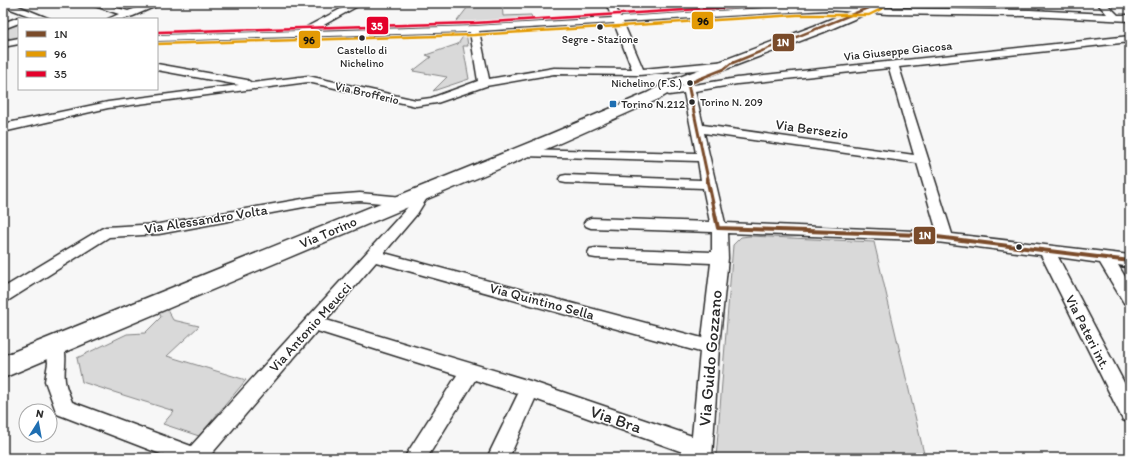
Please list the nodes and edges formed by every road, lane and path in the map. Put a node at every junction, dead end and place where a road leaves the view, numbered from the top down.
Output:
1 (3, 3) edge
2 (90, 3) edge
3 (159, 3) edge
4 (359, 3) edge
5 (610, 3) edge
6 (720, 3) edge
7 (845, 3) edge
8 (880, 3) edge
9 (982, 3) edge
10 (1101, 3) edge
11 (863, 6) edge
12 (765, 7) edge
13 (832, 8) junction
14 (989, 13) junction
15 (130, 14) junction
16 (718, 14) junction
17 (43, 18) edge
18 (116, 18) edge
19 (121, 18) edge
20 (1116, 18) junction
21 (1130, 18) edge
22 (18, 20) edge
23 (618, 21) junction
24 (3, 26) edge
25 (474, 29) junction
26 (299, 34) junction
27 (158, 38) edge
28 (3, 39) edge
29 (1130, 39) edge
30 (18, 41) edge
31 (18, 41) edge
32 (3, 44) edge
33 (730, 64) junction
34 (893, 64) junction
35 (158, 67) edge
36 (639, 72) junction
37 (273, 83) junction
38 (484, 83) junction
39 (689, 87) junction
40 (661, 94) junction
41 (3, 128) edge
42 (697, 128) junction
43 (523, 152) junction
44 (703, 157) junction
45 (922, 160) junction
46 (566, 178) dead end
47 (708, 184) junction
48 (423, 193) junction
49 (403, 201) junction
50 (591, 223) dead end
51 (718, 228) junction
52 (946, 238) junction
53 (1047, 251) junction
54 (596, 253) dead end
55 (373, 256) junction
56 (720, 258) junction
57 (1106, 258) junction
58 (1130, 261) edge
59 (3, 296) edge
60 (1130, 299) edge
61 (312, 323) junction
62 (55, 346) junction
63 (710, 347) junction
64 (3, 367) edge
65 (470, 371) junction
66 (530, 389) junction
67 (1130, 414) edge
68 (702, 454) edge
69 (195, 458) edge
70 (415, 458) edge
71 (498, 458) edge

1 - 17 street
2 - 15 street
3 - 15 street
4 - 26 street
5 - 23 street
6 - 16 street
7 - 13 street
8 - 11 main road, Via Torino
9 - 14 street
10 - 20 street
11 - 13 street
11 - 14 street
11 - 33 main road, Via Torino
12 - 13 street
12 - 16 street
14 - 20 street
15 - 18 street
15 - 19 street
16 - 23 street
20 - 21 street
22 - 24 street
23 - 25 street
23 - 36 street
25 - 26 street
25 - 38 street
26 - 27 street
28 - 30 street
29 - 34 street, Via Giuseppe Giacosa
31 - 32 street
33 - 36 street, Via Brofferio
33 - 39 main road, Via Torino
33 - 40 main road, Via Torino
34 - 39 street, Via Giuseppe Giacosa
34 - 45 street
35 - 37 street
36 - 38 street, Via Brofferio
37 - 38 street, Via Brofferio
37 - 41 street, Via Brofferio
39 - 40 main road, Via Torino
39 - 42 street, Via Guido Gozzano
40 - 43 main road, Via Torino
42 - 44 street, Via Guido Gozzano
42 - 45 street, Via Bersezio
43 - 44 street
43 - 48 main road, Via Torino
44 - 47 street, Via Guido Gozzano
45 - 52 street
46 - 47 street
47 - 51 street, Via Guido Gozzano
48 - 49 main road, Via Torino
48 - 55 street, Via Antonio Meucci
49 - 59 street, Via Alessandro Volta
49 - 62 main road, Via Torino
50 - 51 street
51 - 52 street
51 - 56 street, Via Guido Gozzano
52 - 53 street
53 - 57 street
53 - 67 street, Via Pateri int.
54 - 56 street
55 - 61 street, Via Antonio Meucci
55 - 63 street, Via Quintino Sella
56 - 63 street, Via Guido Gozzano
57 - 58 street
57 - 60 street
61 - 65 street, Via Bra
61 - 69 street, Via Antonio Meucci
62 - 64 main road, Via Torino
62 - 69 street
63 - 68 street, Via Guido Gozzano
65 - 66 street, Via Bra
65 - 70 street
66 - 68 street, Via Bra
66 - 71 street

